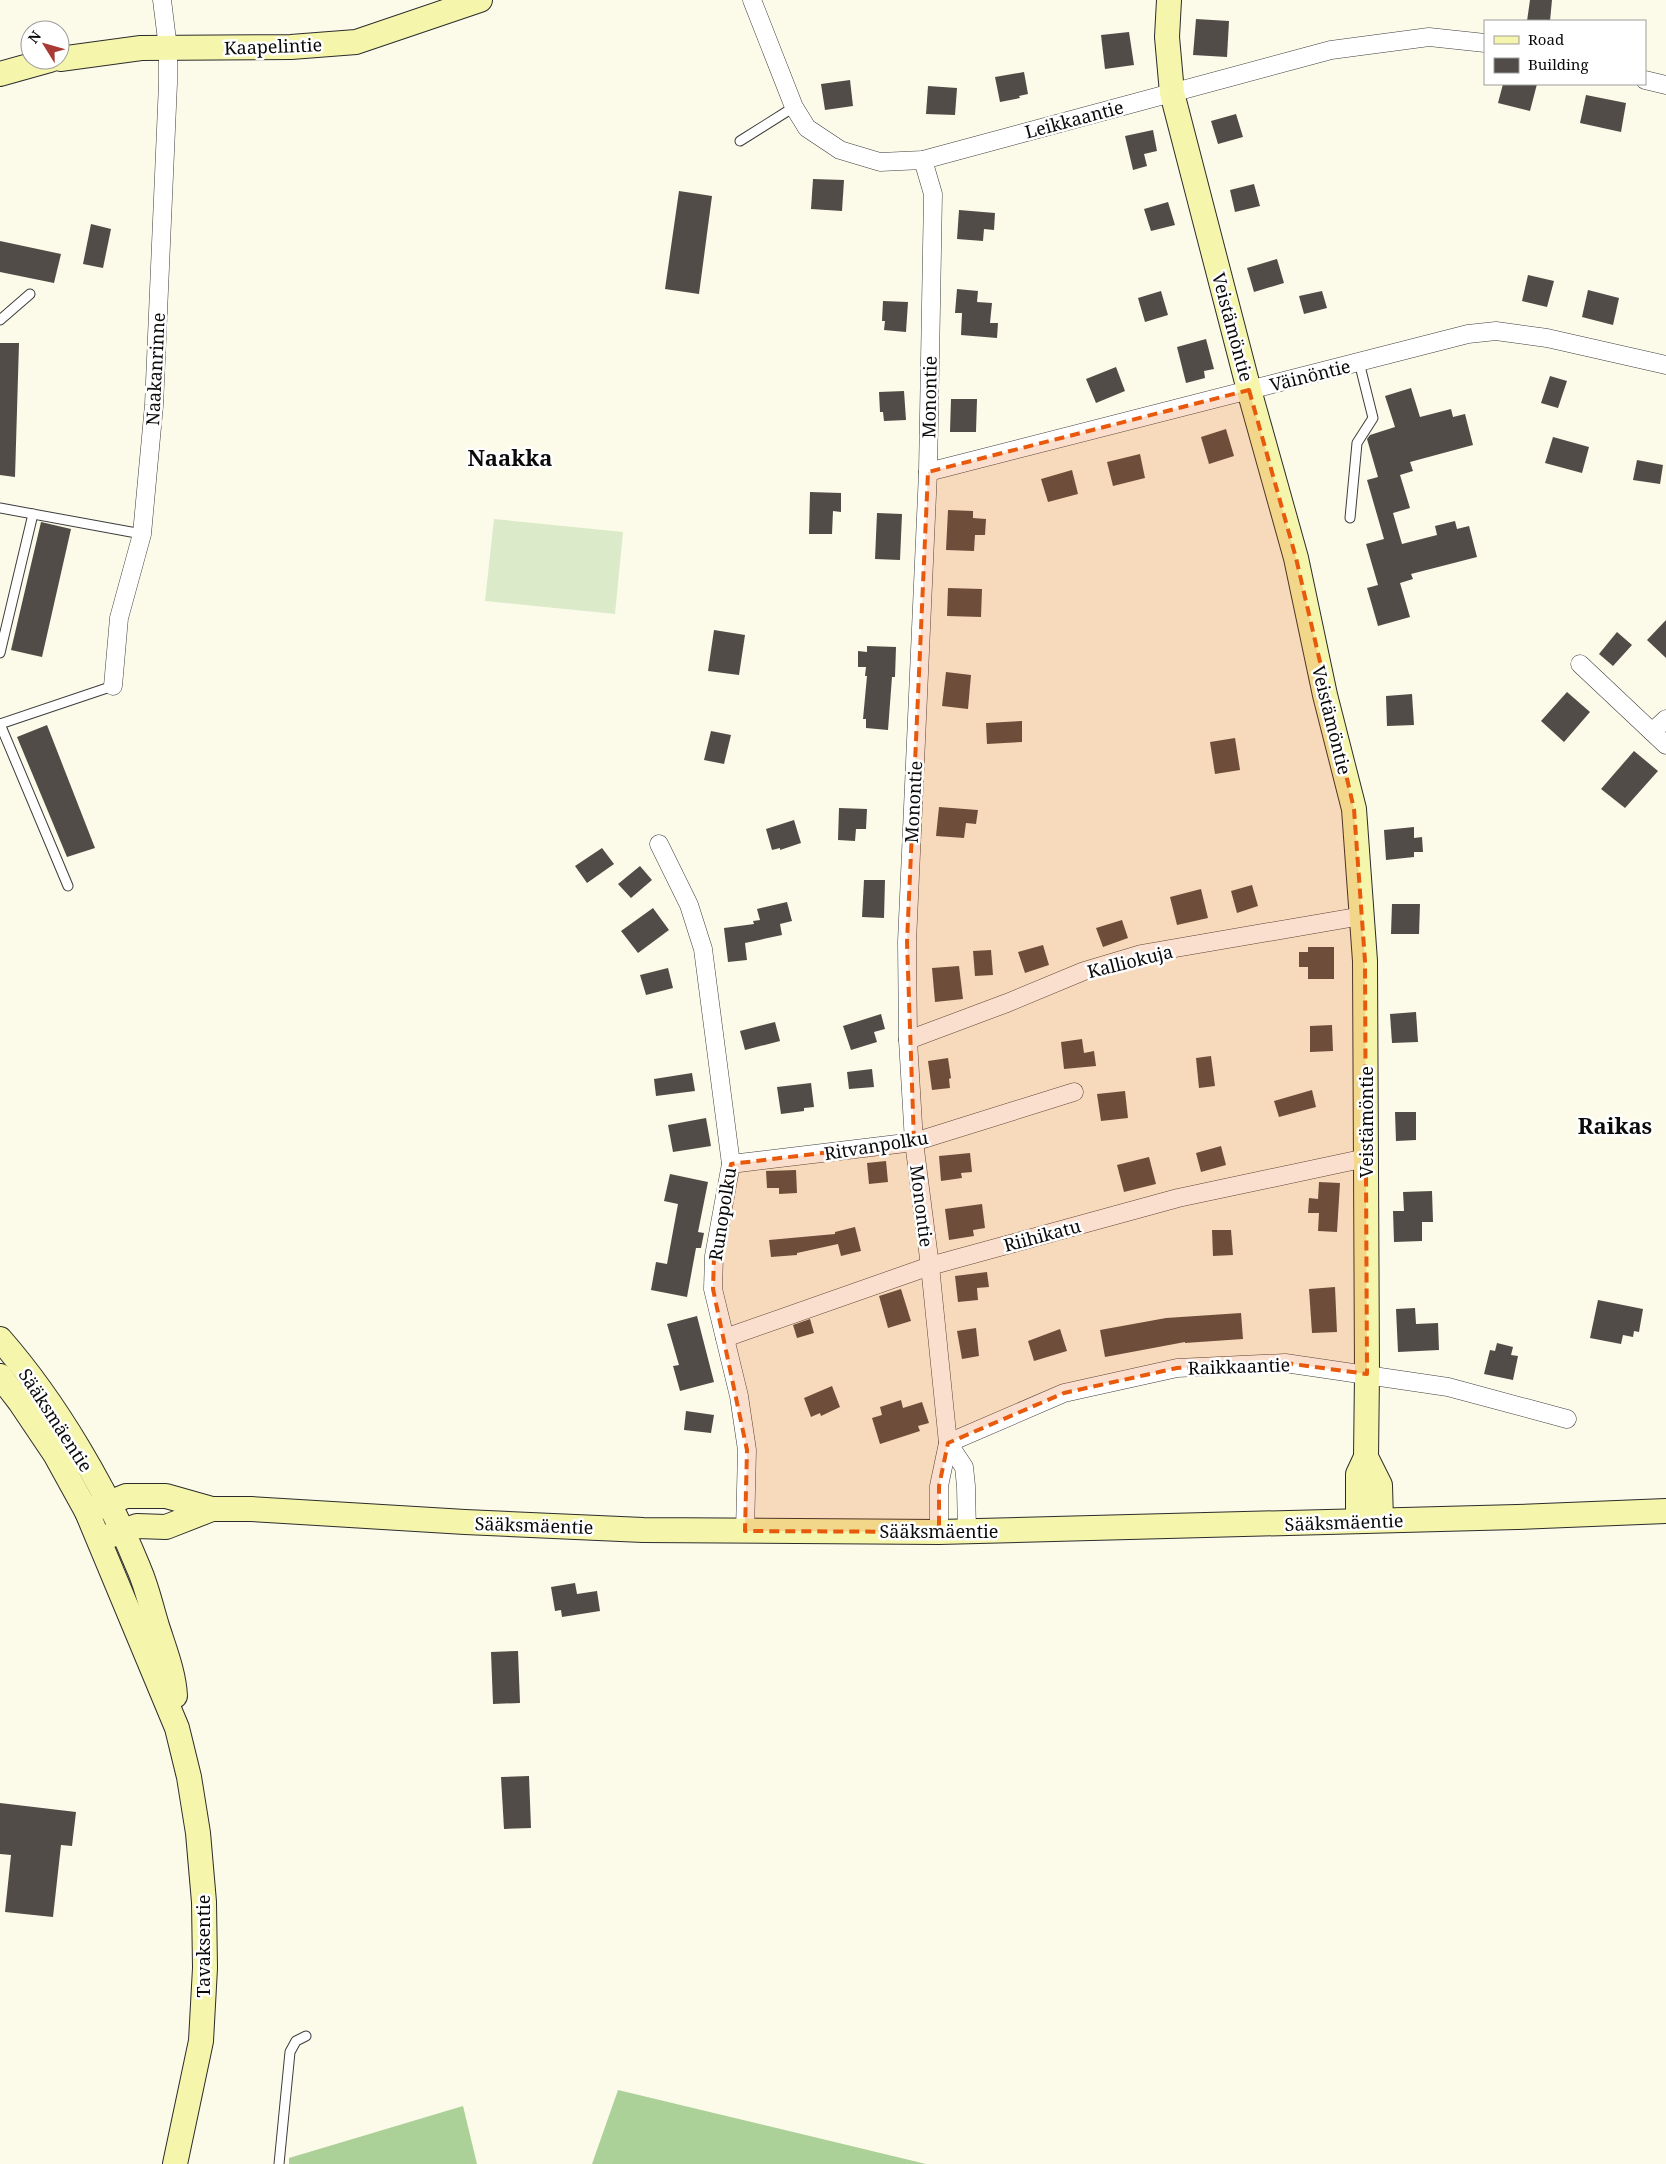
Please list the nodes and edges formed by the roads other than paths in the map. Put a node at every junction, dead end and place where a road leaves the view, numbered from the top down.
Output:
1 (162, 0) edge
2 (480, 0) edge
3 (752, 0) edge
4 (1169, 0) edge
5 (1484, 43) edge
6 (168, 48) junction
7 (70, 58) edge
8 (20, 68) edge
9 (0, 74) edge
10 (1646, 80) edge
11 (1666, 85) edge
12 (1172, 93) junction
13 (794, 107) junction
14 (740, 141) dead end
15 (923, 160) junction
16 (30, 294) dead end
17 (0, 320) edge
18 (1359, 362) junction
19 (1666, 365) edge
20 (1249, 390) junction
21 (928, 472) junction
22 (0, 508) edge
23 (33, 514) junction
24 (1350, 518) dead end
25 (142, 534) junction
26 (0, 653) edge
27 (1580, 664) dead end
28 (113, 686) joint
29 (1666, 719) edge
30 (0, 724) edge
31 (1652, 732) junction
32 (1666, 745) edge
33 (659, 844) dead end
34 (68, 886) dead end
35 (1362, 916) junction
36 (908, 1040) junction
37 (1074, 1092) dead end
38 (914, 1142) junction
39 (1366, 1158) junction
40 (731, 1164) junction
41 (930, 1266) junction
42 (725, 1338) junction
43 (0, 1340) edge
44 (1367, 1374) junction
45 (0, 1376) edge
46 (1567, 1419) dead end
47 (948, 1443) junction
48 (108, 1503) junction
49 (212, 1509) junction
50 (1666, 1511) edge
51 (87, 1512) junction
52 (1370, 1521) junction
53 (122, 1530) junction
54 (745, 1531) junction
55 (939, 1532) junction
56 (967, 1532) junction
57 (100, 1540) junction
58 (177, 1728) junction
59 (306, 2036) dead end
60 (175, 2164) edge
61 (279, 2164) edge

1 - 6 street, Naakanrinne
2 - 6 street, Kaapelintie
3 - 13 street, Leikkaantie
4 - 12 street, Veistämöntie
5 - 12 street, Leikkaantie
6 - 7 street, Kaapelintie
6 - 25 street, Naakanrinne
8 - 9 street
10 - 11 street
12 - 15 street, Leikkaantie
12 - 20 street, Veistämöntie
13 - 14 lane
13 - 15 street, Leikkaantie
15 - 21 street, Monontie
16 - 17 lane
18 - 19 street, Väinöntie
18 - 20 street, Väinöntie
18 - 24 lane
20 - 21 street, Väinöntie
20 - 35 street, Veistämöntie
21 - 36 street, Monontie
22 - 23 lane
23 - 25 lane
23 - 26 lane
25 - 28 street, Naakanrinne
27 - 31 street
28 - 30 lane
29 - 31 street
30 - 34 lane
31 - 32 street
33 - 40 street, Runopolku
35 - 36 street, Kalliokuja
35 - 39 street, Veistämöntie
36 - 38 street, Monontie
37 - 38 street, Ritvanpolku
38 - 40 street, Ritvanpolku
38 - 41 street, Monontie
39 - 41 street, Riihikatu
39 - 44 street, Veistämöntie
40 - 42 street, Runopolku
41 - 42 street, Riihikatu
41 - 47 street, Monontie
42 - 54 street, Runopolku
43 - 48 street, Sääksmäentie
44 - 46 street, Raikkaantie
44 - 47 street, Raikkaantie
44 - 52 street, Veistämöntie
45 - 51 street, Sääksmäentie
47 - 55 street, Monontie
47 - 56 street, Monontie
48 - 49 street, Sääksmäentie
48 - 51 street, Sääksmäentie
48 - 53 street, Tavaksentie
49 - 53 street, Sääksmäentie
49 - 54 street, Sääksmäentie
50 - 52 street, Sääksmäentie
51 - 57 street, Sääksmäentie
52 - 56 street, Sääksmäentie
53 - 57 street, Sääksmäentie
53 - 58 street, Tavaksentie
54 - 55 street, Sääksmäentie
55 - 56 street, Sääksmäentie
57 - 58 street, Tavaksentie
58 - 60 street, Tavaksentie
59 - 61 lane

